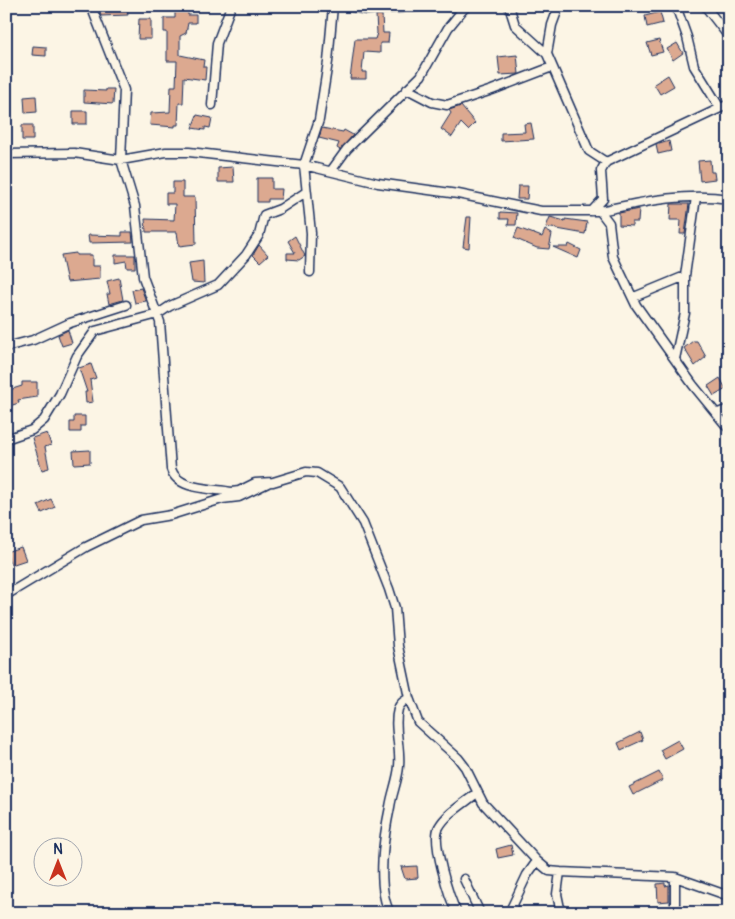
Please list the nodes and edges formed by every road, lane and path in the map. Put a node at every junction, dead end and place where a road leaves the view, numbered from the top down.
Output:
1 (91, 6) edge
2 (231, 6) edge
3 (332, 6) edge
4 (348, 6) edge
5 (428, 6) edge
6 (446, 6) edge
7 (509, 6) edge
8 (559, 6) edge
9 (676, 6) edge
10 (705, 6) edge
11 (465, 7) edge
12 (729, 37) edge
13 (547, 54) junction
14 (552, 67) junction
15 (407, 89) junction
16 (729, 104) edge
17 (212, 105) dead end
18 (720, 108) junction
19 (6, 154) edge
20 (121, 160) junction
21 (606, 162) junction
22 (304, 165) junction
23 (331, 171) junction
24 (306, 192) junction
25 (696, 197) junction
26 (729, 199) edge
27 (592, 211) junction
28 (600, 211) junction
29 (310, 272) dead end
30 (685, 276) junction
31 (634, 297) junction
32 (126, 305) dead end
33 (158, 314) junction
34 (6, 347) edge
35 (675, 359) junction
36 (729, 409) edge
37 (718, 413) junction
38 (729, 429) edge
39 (6, 439) edge
40 (269, 482) junction
41 (6, 595) edge
42 (409, 698) junction
43 (477, 793) junction
44 (537, 861) junction
45 (560, 872) junction
46 (675, 877) junction
47 (464, 879) dead end
48 (729, 896) edge
49 (390, 913) edge
50 (457, 913) edge
51 (480, 913) edge
52 (509, 913) edge
53 (561, 913) edge
54 (675, 913) edge

1 - 20 street
2 - 17 street
3 - 22 street
4 - 5 street
6 - 11 street
7 - 13 street
8 - 13 street
9 - 18 street
10 - 12 street
11 - 15 street
13 - 14 street
14 - 15 street
14 - 21 street
15 - 23 street
16 - 18 street
18 - 21 street
19 - 20 street
20 - 22 street
20 - 33 street
21 - 27 street
22 - 23 street
22 - 24 street
23 - 27 street
24 - 29 street
24 - 33 street
25 - 26 street
25 - 28 street
25 - 30 street
27 - 28 street
28 - 31 street
30 - 31 street
30 - 35 street
31 - 35 street
32 - 34 street
33 - 39 street
33 - 40 street
35 - 37 street
36 - 37 street
37 - 38 street
40 - 41 street
40 - 42 street
42 - 43 street
42 - 49 street
43 - 44 street
43 - 50 street
44 - 45 street
44 - 52 street
45 - 46 street
45 - 53 street
46 - 48 street
46 - 54 street
47 - 51 street

